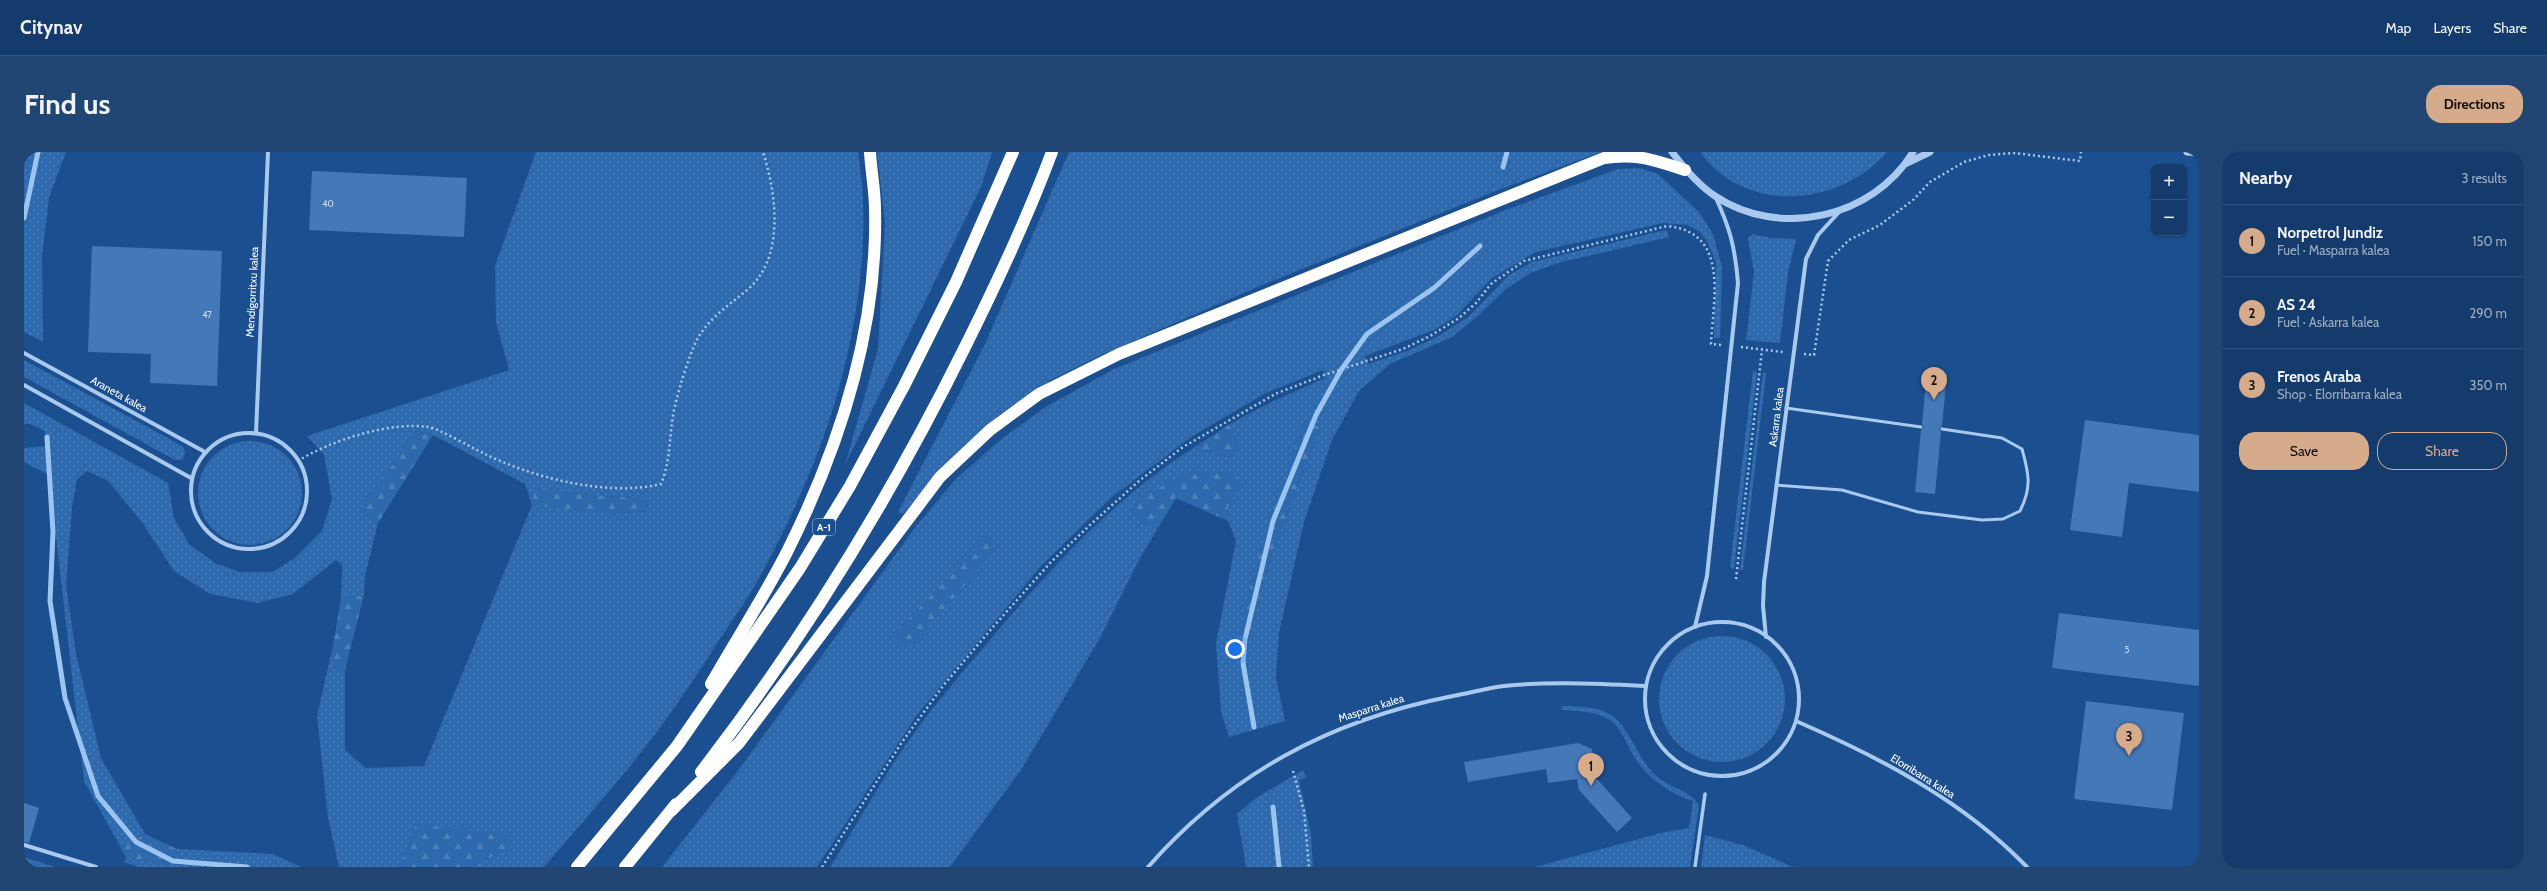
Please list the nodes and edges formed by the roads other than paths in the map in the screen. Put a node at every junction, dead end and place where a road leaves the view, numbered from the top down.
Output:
1 (268, 152) edge
2 (870, 152) edge
3 (1013, 152) edge
4 (1052, 152) edge
5 (1672, 152) edge
6 (1913, 152) edge
7 (1930, 152) edge
8 (2187, 152) edge
9 (2199, 153) edge
10 (1906, 163) junction
11 (1685, 170) junction
12 (1714, 196) junction
13 (1840, 211) junction
14 (24, 353) edge
15 (24, 384) edge
16 (1786, 408) junction
17 (1922, 427) dead end
18 (1942, 429) dead end
19 (256, 433) junction
20 (205, 452) junction
21 (191, 478) junction
22 (1776, 484) junction
23 (1695, 628) junction
24 (1766, 637) junction
25 (1646, 686) junction
26 (1796, 721) junction
27 (677, 746) junction
28 (1705, 794) dead end
29 (671, 811) junction
30 (24, 845) edge
31 (96, 867) edge
32 (577, 867) edge
33 (625, 867) edge
34 (1148, 867) edge
35 (1695, 867) edge
36 (2028, 867) edge

1 - 19 street, Mendigorritxu kalea
2 - 27 highway
3 - 27 highway, A-1
4 - 29 highway
5 - 11 street
6 - 10 street
7 - 10 street
8 - 9 street
10 - 13 street
11 - 12 street
11 - 29 highway
12 - 13 street
12 - 23 street
13 - 16 street, Askarra kalea
14 - 20 street, Araneta kalea
15 - 21 street
16 - 17 lane
16 - 22 street, Askarra kalea
18 - 22 lane
19 - 20 street
19 - 21 street
20 - 21 street
22 - 24 street, Askarra kalea
23 - 24 street
23 - 25 street
24 - 26 street
25 - 26 street
25 - 34 street, Masparra kalea
26 - 36 street, Elorribarra kalea
27 - 32 highway, A-1
28 - 35 street
29 - 33 highway
30 - 31 street

